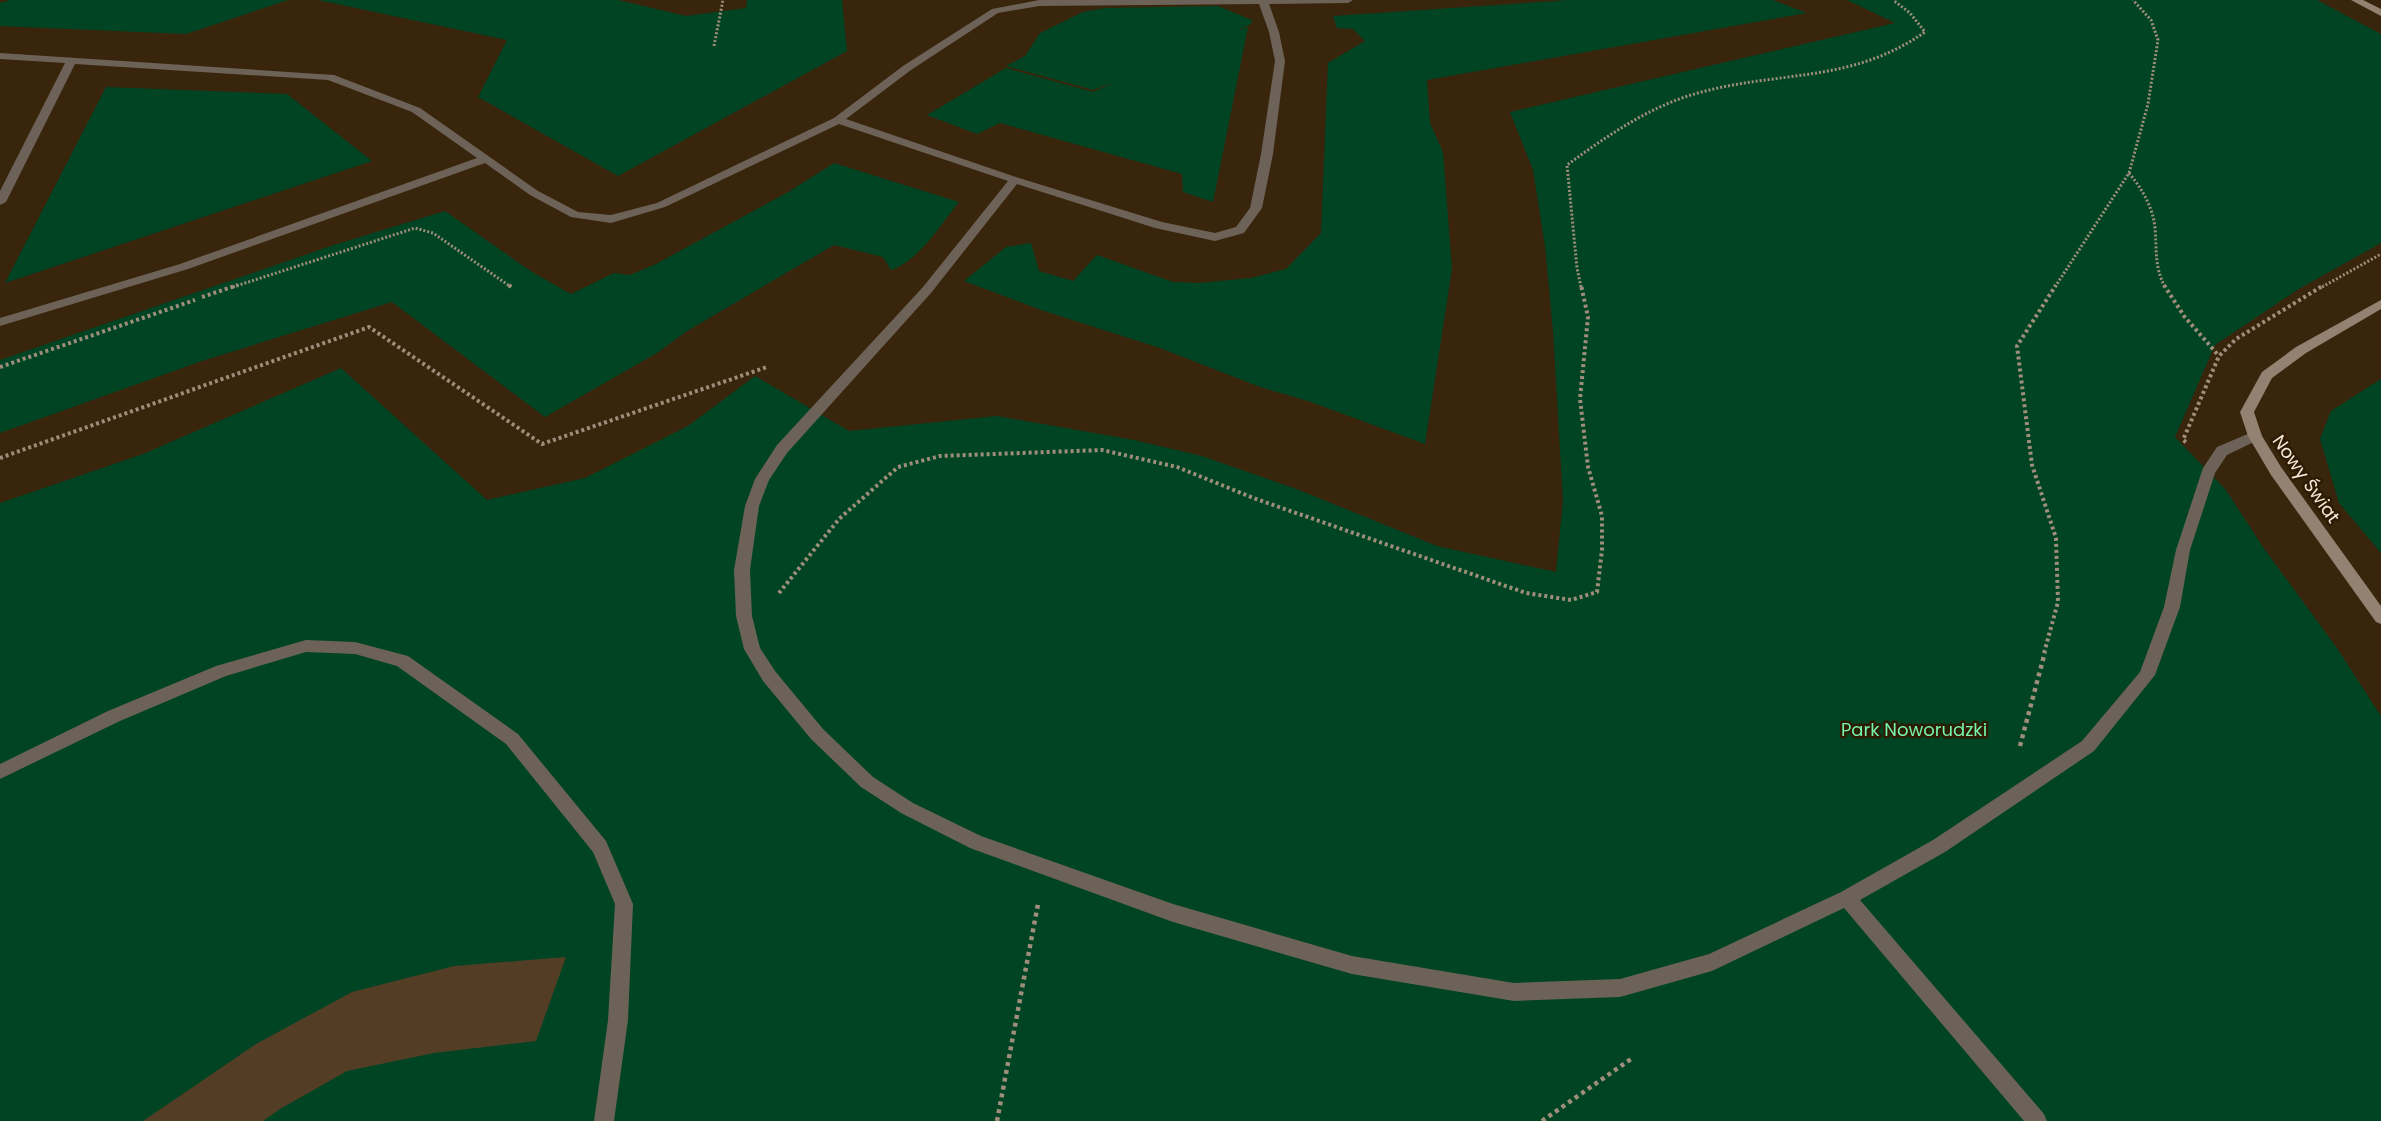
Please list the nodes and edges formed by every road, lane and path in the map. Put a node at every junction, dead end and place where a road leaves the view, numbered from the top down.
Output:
1 (723, 0) edge
2 (990, 0) edge
3 (1348, 0) edge
4 (1893, 0) edge
5 (2133, 0) edge
6 (2356, 0) edge
7 (1263, 2) junction
8 (995, 10) junction
9 (2381, 13) edge
10 (714, 46) dead end
11 (0, 56) edge
12 (71, 62) junction
13 (837, 120) junction
14 (486, 159) junction
15 (2129, 173) junction
16 (1015, 180) junction
17 (3, 190) edge
18 (0, 202) edge
19 (511, 286) dead end
20 (2381, 304) edge
21 (0, 322) edge
22 (2218, 356) dead end
23 (0, 367) edge
24 (767, 367) dead end
25 (2255, 436) junction
26 (0, 458) edge
27 (744, 616) junction
28 (2381, 618) edge
29 (0, 772) edge
30 (2032, 784) junction
31 (1045, 867) junction
32 (1847, 898) junction
33 (1630, 1059) dead end
34 (604, 1121) edge
35 (997, 1121) edge
36 (1542, 1121) edge
37 (2037, 1121) edge

1 - 10 path
2 - 8 lane
3 - 7 lane
4 - 27 path
5 - 15 path
6 - 9 street
7 - 8 lane
7 - 16 lane
8 - 13 lane
11 - 12 lane
12 - 14 lane
12 - 17 lane
13 - 14 lane
13 - 16 lane
14 - 21 lane
15 - 22 path
15 - 30 path
16 - 27 lane
17 - 18 lane
19 - 23 path
20 - 25 street, Nowy Świat
24 - 26 path
25 - 28 street, Nowy Świat
25 - 30 lane
27 - 31 lane
29 - 34 lane
30 - 32 lane
31 - 32 lane
31 - 35 path
32 - 37 lane
33 - 36 path

